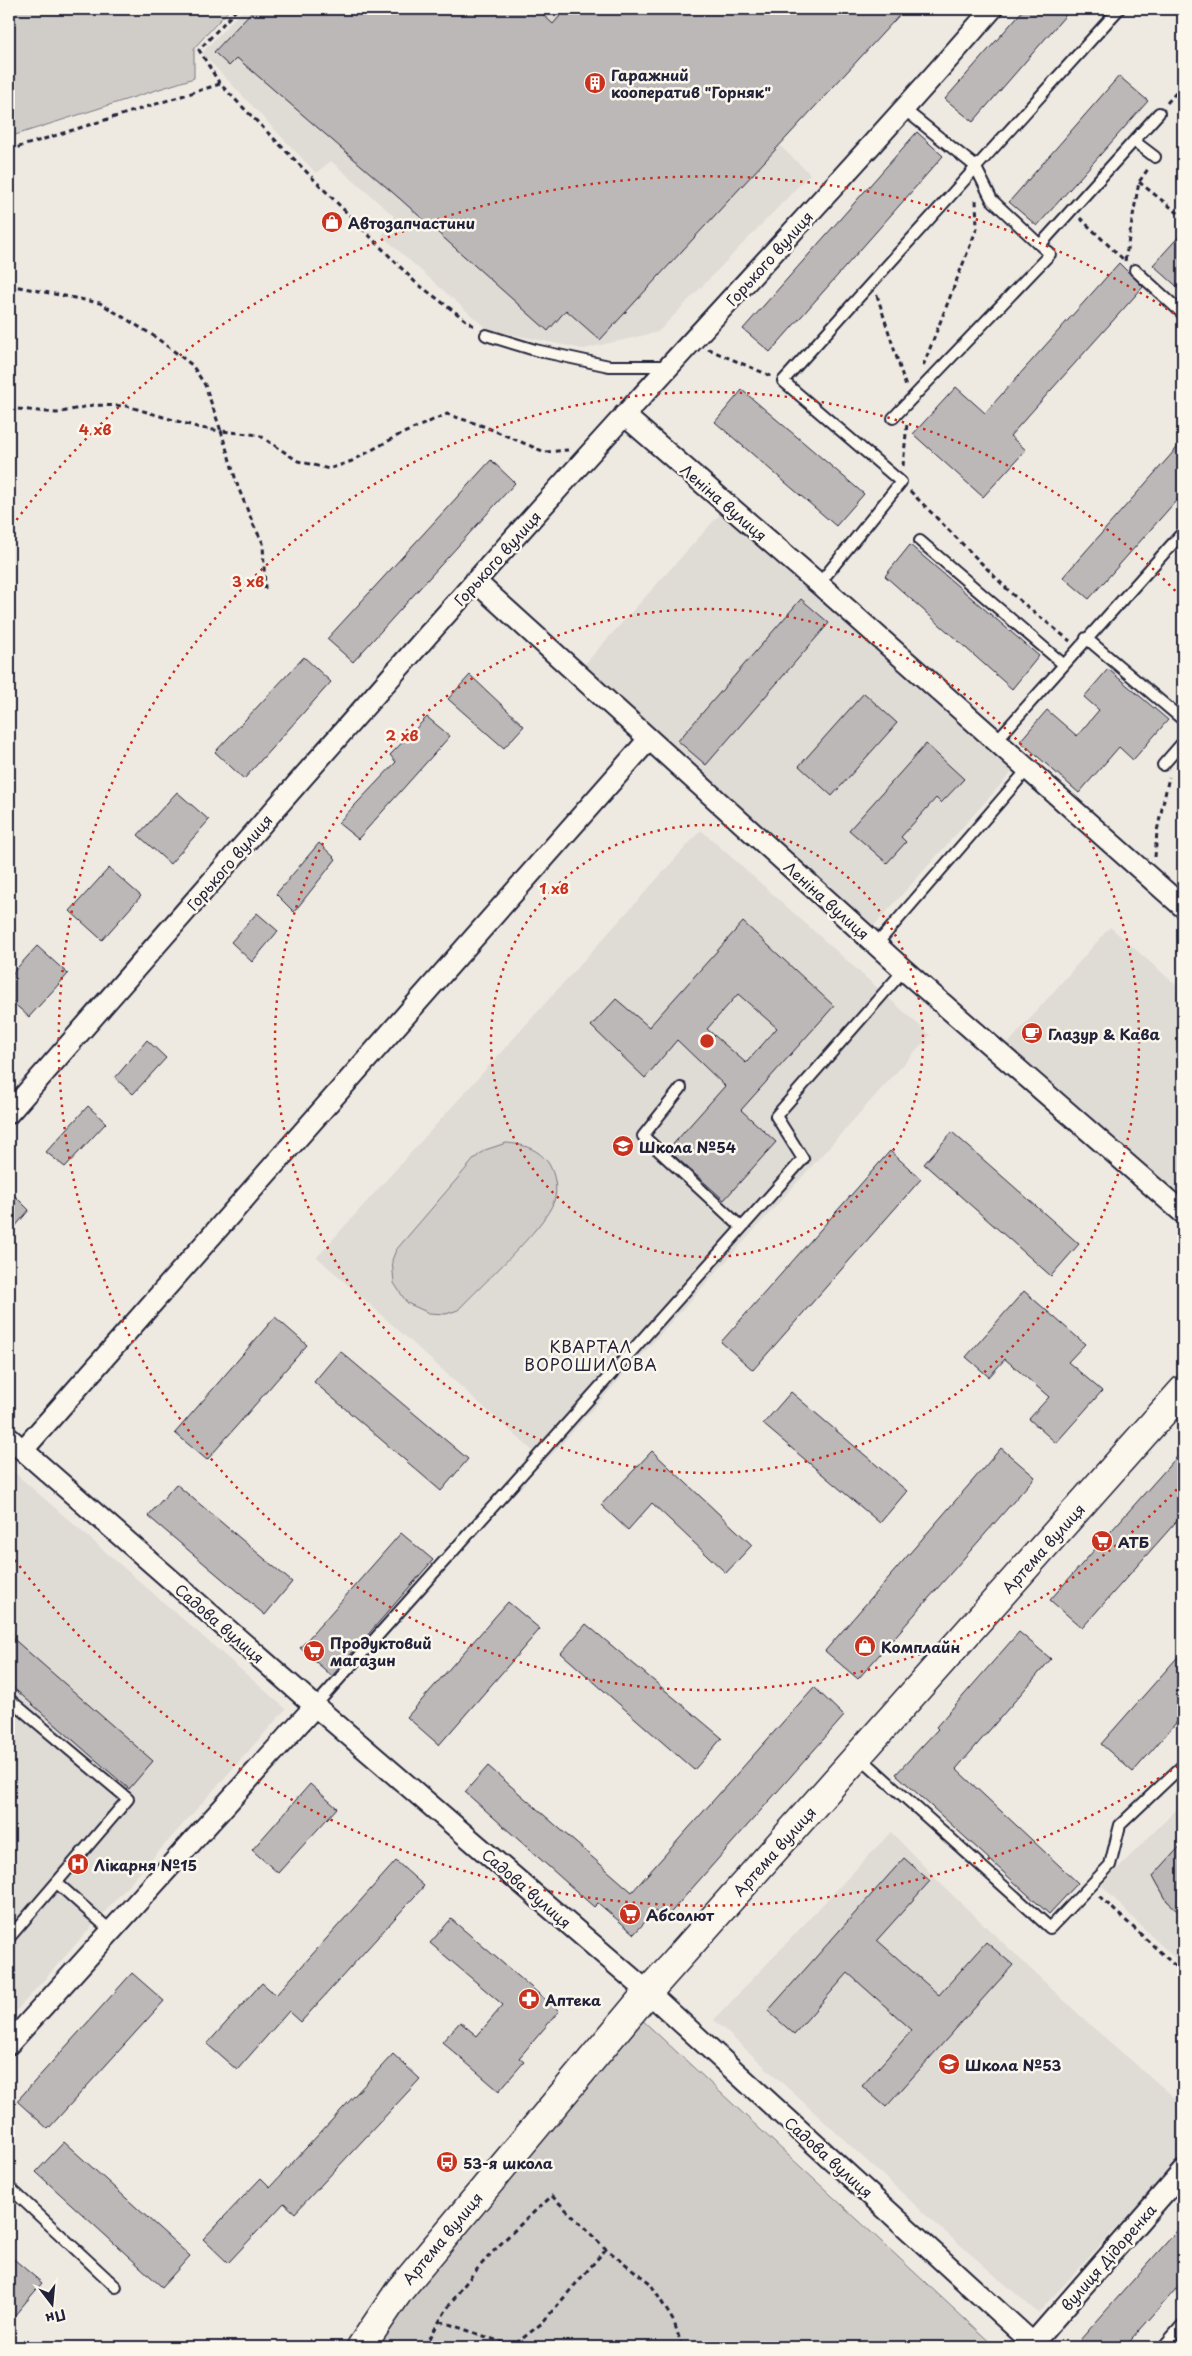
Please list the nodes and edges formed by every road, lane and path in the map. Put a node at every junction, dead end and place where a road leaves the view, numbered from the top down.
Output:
1 (237, 9) edge
2 (992, 9) edge
3 (1119, 9) edge
4 (220, 84) junction
5 (1183, 85) edge
6 (905, 110) junction
7 (1159, 112) joint
8 (1134, 141) junction
9 (9, 150) edge
10 (1155, 158) joint
11 (975, 166) junction
12 (1139, 182) junction
13 (1072, 211) junction
14 (1183, 217) edge
15 (1040, 245) junction
16 (1124, 260) junction
17 (1135, 270) joint
18 (872, 281) junction
19 (9, 285) edge
20 (1183, 314) edge
21 (486, 335) joint
22 (693, 342) junction
23 (670, 366) junction
24 (783, 381) junction
25 (910, 401) junction
26 (9, 408) edge
27 (624, 415) junction
28 (893, 418) dead end
29 (221, 431) junction
30 (574, 449) dead end
31 (901, 482) junction
32 (1183, 532) edge
33 (920, 540) dead end
34 (476, 581) junction
35 (819, 584) junction
36 (265, 589) dead end
37 (1086, 638) junction
38 (1078, 647) junction
39 (1063, 664) junction
40 (1183, 720) edge
41 (649, 739) junction
42 (996, 741) junction
43 (1183, 742) edge
44 (1174, 752) junction
45 (1163, 765) dead end
46 (1027, 770) junction
47 (1154, 880) junction
48 (1183, 907) edge
49 (876, 945) junction
50 (904, 970) junction
51 (681, 1088) dead end
52 (9, 1113) edge
53 (1183, 1213) edge
54 (741, 1227) junction
55 (1183, 1390) edge
56 (16, 1444) edge
57 (9, 1700) edge
58 (315, 1706) junction
59 (859, 1755) junction
60 (1183, 1765) edge
61 (56, 1882) junction
62 (1089, 1887) junction
63 (111, 1931) junction
64 (9, 1938) edge
65 (1183, 1973) edge
66 (648, 1992) junction
67 (9, 2044) edge
68 (1183, 2171) edge
69 (9, 2187) edge
70 (606, 2250) junction
71 (116, 2287) dead end
72 (440, 2321) junction
73 (1183, 2324) edge
74 (505, 2345) edge
75 (1035, 2345) edge
76 (361, 2347) edge
77 (426, 2347) edge
78 (682, 2347) edge
79 (1163, 2347) edge

1 - 4 path
2 - 6 street, Горького вулиця
3 - 11 lane
4 - 9 path
4 - 21 path
5 - 7 path
6 - 11 lane
6 - 22 street, Горького вулиця
7 - 8 lane
8 - 10 lane
8 - 13 lane
10 - 12 path
11 - 15 lane
11 - 18 lane
11 - 25 path
12 - 14 path
12 - 16 path
13 - 15 lane
13 - 16 path
15 - 25 lane
16 - 17 path
17 - 20 lane
18 - 24 lane
18 - 25 path
19 - 29 path
21 - 23 lane
22 - 23 street, Горького вулиця
22 - 24 path
23 - 27 street, Горького вулиця
24 - 31 lane
25 - 28 lane
25 - 31 path
26 - 29 path
27 - 34 street, Горького вулиця
27 - 35 street, Леніна вулиця
29 - 30 path
29 - 36 path
31 - 35 lane
31 - 38 path
32 - 37 lane
33 - 39 lane
34 - 41 street, Леніна вулиця
34 - 52 street, Горького вулиця
35 - 42 street, Леніна вулиця
37 - 38 lane
37 - 40 lane
38 - 39 lane
39 - 42 lane
41 - 49 street, Леніна вулиця
41 - 56 street
42 - 46 street, Леніна вулиця
43 - 44 lane
44 - 45 lane
44 - 47 path
46 - 47 street, Леніна вулиця
46 - 49 lane
47 - 48 street, Леніна вулиця
49 - 50 street, Леніна вулиця
50 - 53 street, Леніна вулиця
50 - 54 lane
51 - 54 lane
54 - 58 lane
55 - 59 street, Артема вулиця
56 - 58 street, Садова вулиця
57 - 61 lane
58 - 63 street
58 - 66 street, Садова вулиця
59 - 62 lane
59 - 66 street, Артема вулиця
60 - 62 lane
61 - 63 lane
61 - 64 lane
62 - 65 path
63 - 67 street
66 - 75 street, Садова вулиця
66 - 76 street, Артема вулиця
68 - 75 street, вулиця Дідоренка
69 - 71 lane
70 - 72 path
70 - 74 path
70 - 78 path
72 - 74 path
72 - 77 path
73 - 79 lane

